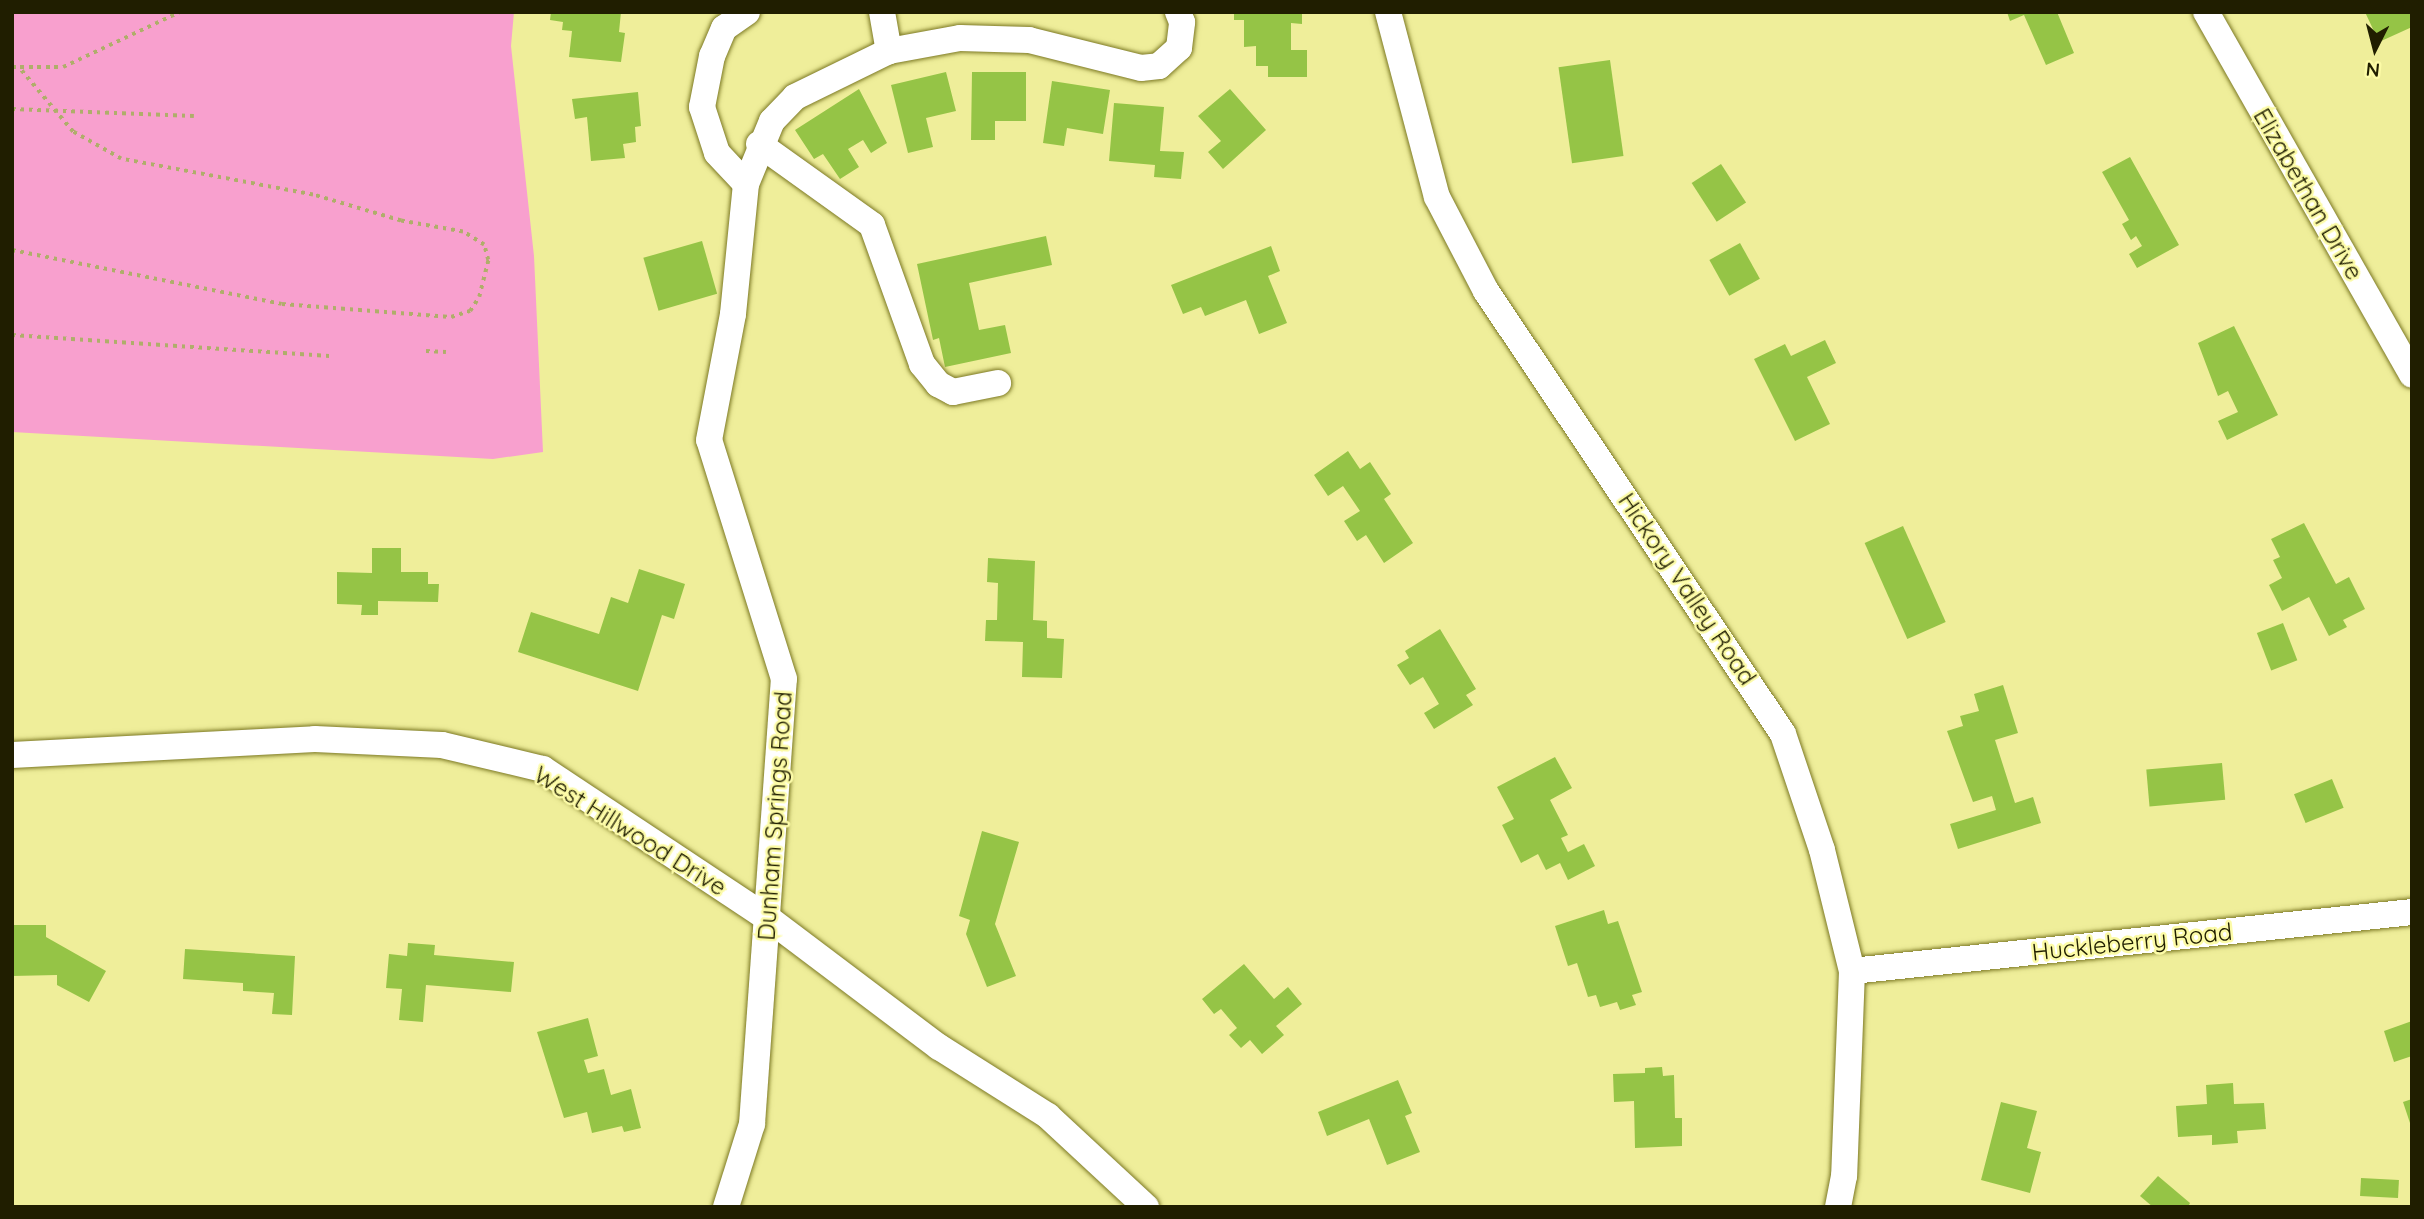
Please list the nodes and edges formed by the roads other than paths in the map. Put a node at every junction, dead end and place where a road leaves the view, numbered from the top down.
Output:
1 (747, 12) edge
2 (882, 12) edge
3 (1178, 12) edge
4 (1388, 12) edge
5 (2206, 12) edge
6 (889, 51) junction
7 (759, 144) junction
8 (746, 184) junction
9 (2412, 374) edge
10 (999, 383) dead end
11 (12, 755) edge
12 (2412, 912) edge
13 (769, 919) junction
14 (1852, 971) junction
15 (726, 1207) edge
16 (1146, 1207) edge
17 (1838, 1207) edge

1 - 8 street
2 - 6 street
3 - 6 street, Dunham Springs Road
4 - 14 street, Hickory Valley Road
5 - 9 street, Elizabethan Drive
6 - 7 street, Dunham Springs Road
7 - 8 street, Dunham Springs Road
7 - 10 street
8 - 13 street, Dunham Springs Road
11 - 13 street, West Hillwood Drive
12 - 14 street, Huckleberry Road
13 - 15 street, Dunham Springs Road
13 - 16 street, West Hillwood Drive
14 - 17 street, Hickory Valley Road

